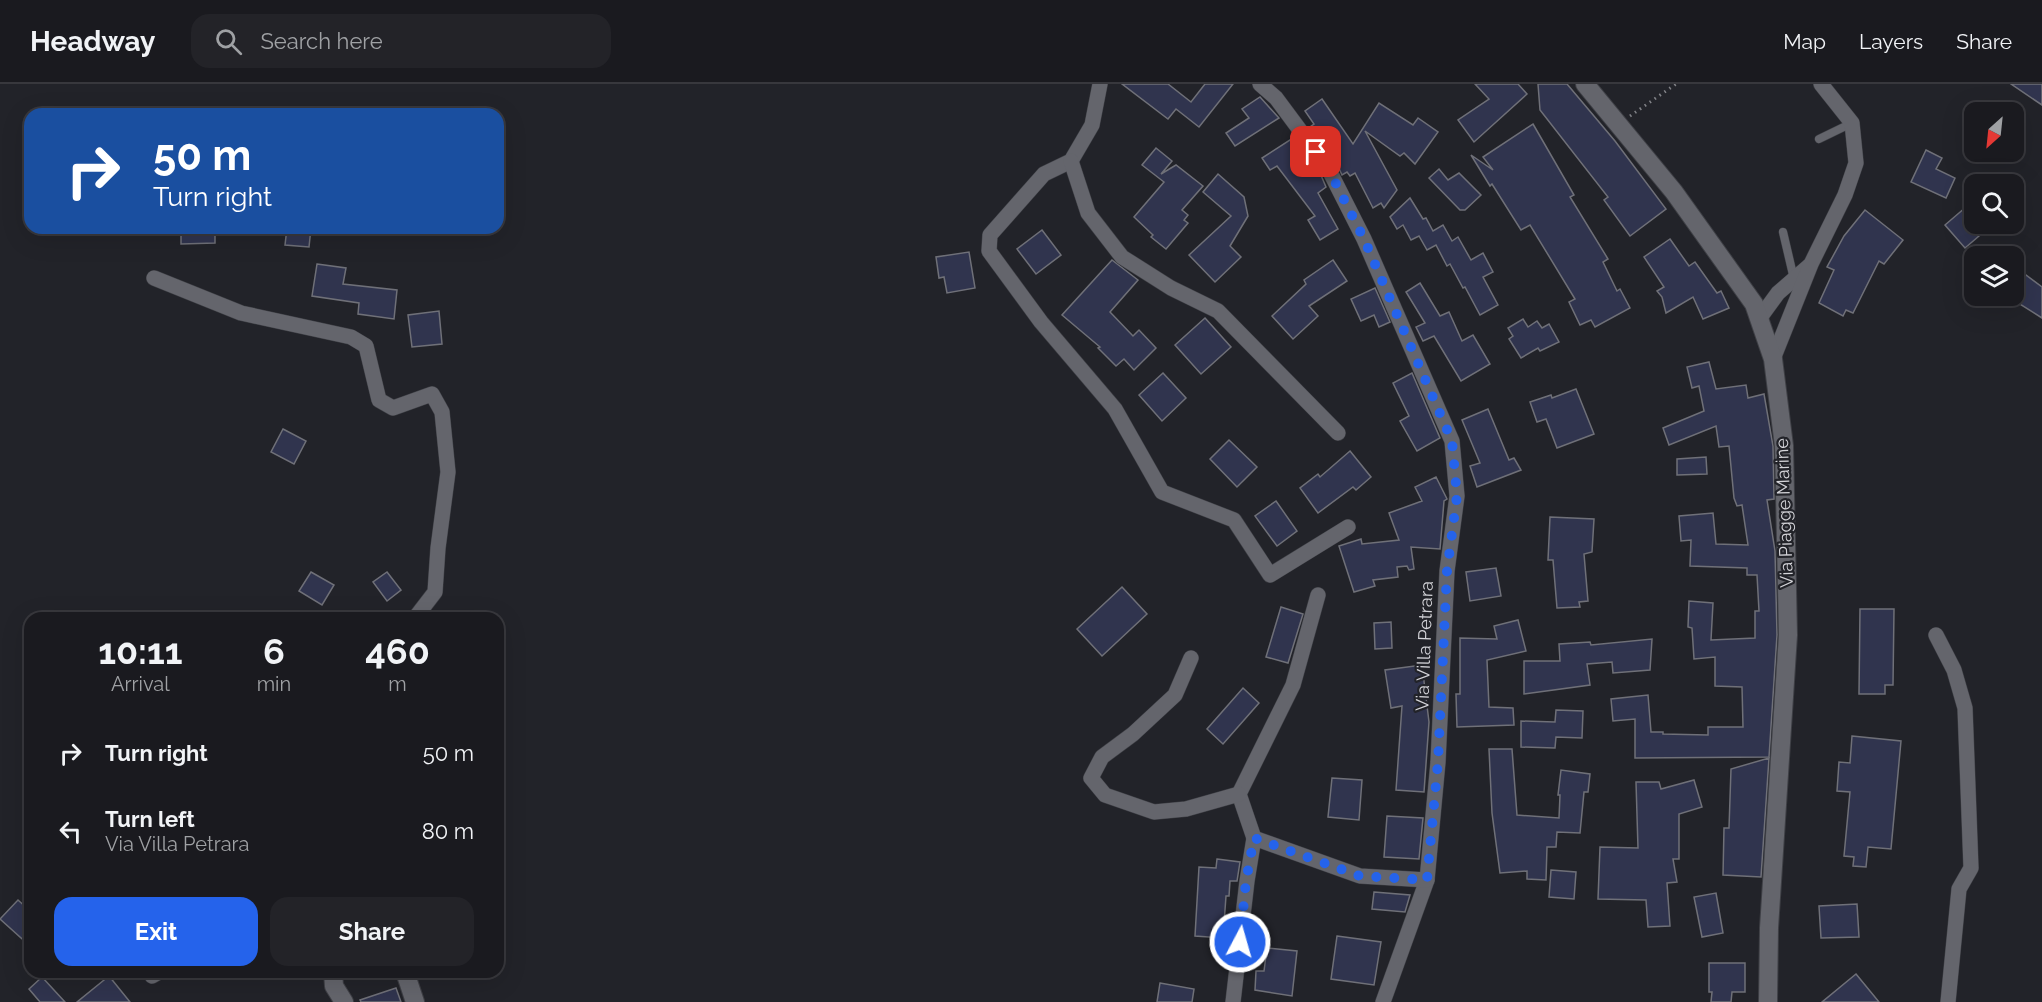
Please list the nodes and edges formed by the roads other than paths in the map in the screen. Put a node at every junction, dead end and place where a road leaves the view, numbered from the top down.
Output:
1 (1100, 84) edge
2 (1260, 84) edge
3 (1585, 84) edge
4 (1821, 84) edge
5 (1852, 123) junction
6 (1819, 140) dead end
7 (1071, 161) junction
8 (1783, 232) dead end
9 (1811, 264) junction
10 (154, 278) dead end
11 (1794, 279) junction
12 (1759, 319) junction
13 (1773, 359) junction
14 (1338, 434) dead end
15 (1348, 527) dead end
16 (1318, 595) dead end
17 (420, 612) edge
18 (1936, 635) dead end
19 (1191, 658) dead end
20 (1239, 794) junction
21 (1254, 838) junction
22 (1427, 880) junction
23 (333, 978) edge
24 (407, 978) edge
25 (344, 1002) edge
26 (415, 1002) edge
27 (1233, 1002) edge
28 (1383, 1002) edge
29 (1768, 1002) edge
30 (1947, 1002) edge

1 - 7 street
2 - 22 street, Via Villa Petrara
3 - 12 street, Via Piagge Marine
4 - 5 street
5 - 6 lane
5 - 9 street
7 - 14 street
7 - 15 street
8 - 11 lane
9 - 11 street
9 - 13 street
10 - 17 street
11 - 12 street
12 - 13 street, Via Piagge Marine
13 - 29 street, Via Piagge Marine
16 - 20 street
18 - 30 street
19 - 20 street
20 - 21 street
21 - 22 street
21 - 27 street
22 - 28 street, Via Villa Petrara
23 - 25 street
24 - 26 street

